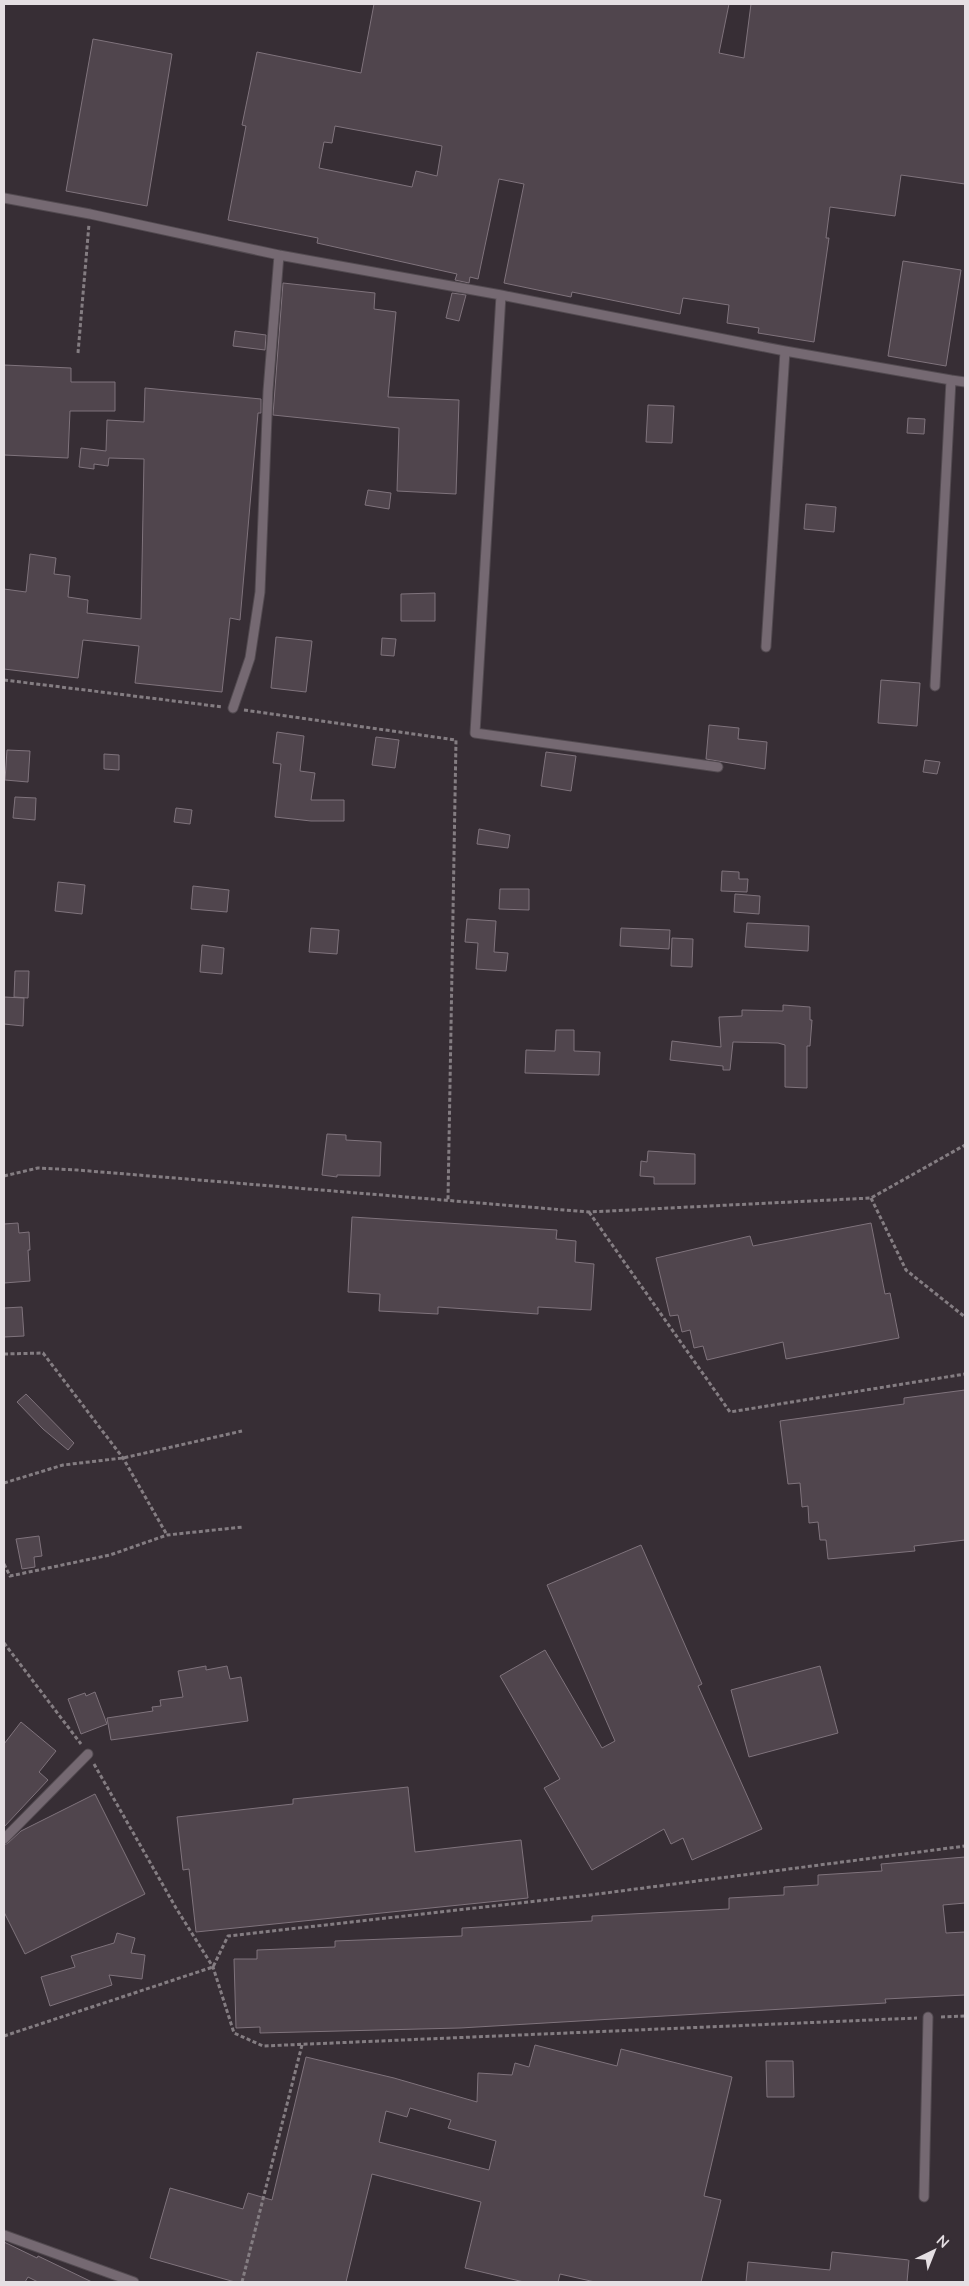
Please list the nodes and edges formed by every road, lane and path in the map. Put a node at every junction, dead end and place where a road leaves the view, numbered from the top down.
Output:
1 (4, 198) edge
2 (90, 214) junction
3 (279, 255) junction
4 (501, 295) junction
5 (785, 352) junction
6 (78, 353) dead end
7 (951, 380) junction
8 (965, 382) edge
9 (766, 648) dead end
10 (4, 680) edge
11 (935, 686) dead end
12 (234, 708) junction
13 (718, 767) dead end
14 (965, 1145) edge
15 (4, 1176) edge
16 (871, 1198) junction
17 (448, 1200) junction
18 (589, 1212) junction
19 (965, 1317) edge
20 (4, 1354) edge
21 (965, 1374) edge
22 (242, 1431) dead end
23 (123, 1458) junction
24 (4, 1483) edge
25 (243, 1527) dead end
26 (167, 1535) junction
27 (4, 1564) edge
28 (4, 1643) edge
29 (88, 1754) junction
30 (4, 1839) edge
31 (965, 1846) edge
32 (213, 1967) junction
33 (965, 2016) edge
34 (928, 2017) junction
35 (4, 2036) edge
36 (302, 2045) junction
37 (924, 2197) dead end
38 (4, 2235) edge
39 (134, 2282) edge
40 (242, 2282) edge

1 - 2 lane
2 - 3 lane
2 - 6 path
3 - 4 lane
3 - 12 lane
4 - 5 lane
4 - 13 lane
5 - 7 lane
5 - 9 lane
7 - 8 lane
7 - 11 lane
10 - 12 path
12 - 17 path
14 - 16 path
15 - 17 path
16 - 18 path
16 - 19 path
17 - 18 path
18 - 21 path
20 - 23 path
22 - 23 path
23 - 24 path
23 - 26 path
25 - 26 path
26 - 27 path
28 - 29 path
29 - 30 lane
29 - 32 path
31 - 32 path
32 - 35 path
32 - 36 path
33 - 34 path
34 - 36 path
34 - 37 lane
36 - 40 path
38 - 39 lane

